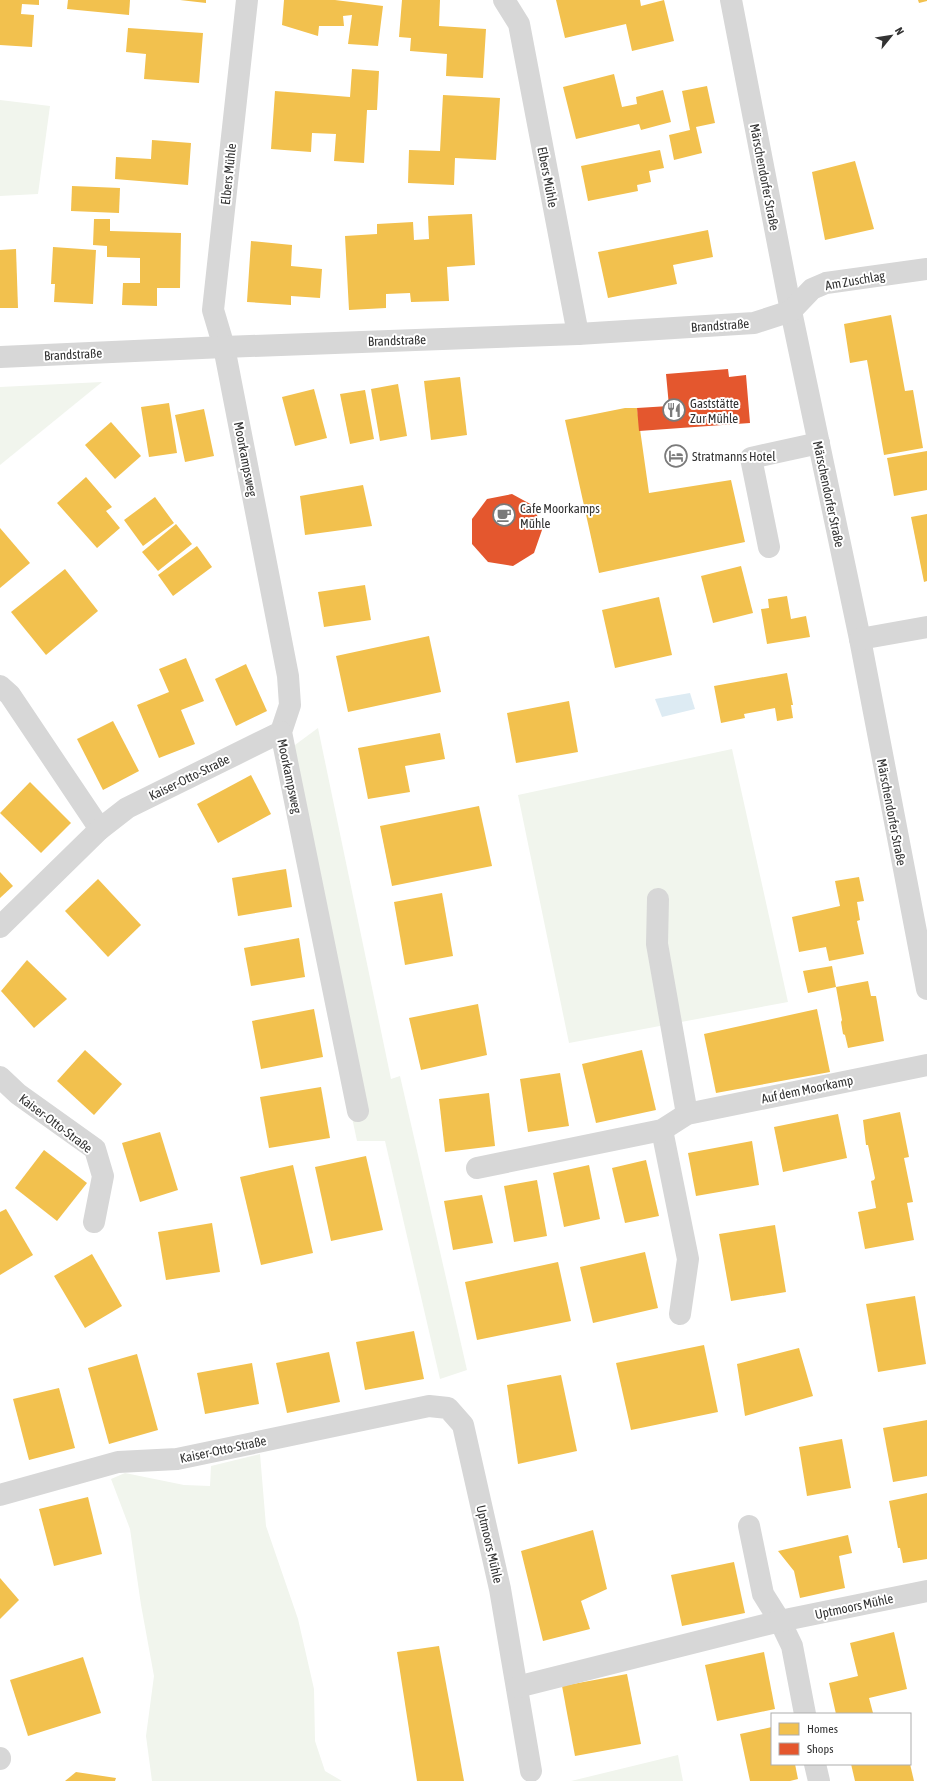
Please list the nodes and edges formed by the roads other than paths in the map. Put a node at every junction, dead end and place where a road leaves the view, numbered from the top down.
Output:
1 (247, 0) edge
2 (504, 0) edge
3 (731, 0) edge
4 (927, 269) edge
5 (791, 311) junction
6 (578, 334) junction
7 (224, 347) junction
8 (0, 357) edge
9 (819, 443) junction
10 (769, 546) dead end
11 (927, 627) edge
12 (860, 639) junction
13 (0, 686) edge
14 (281, 732) junction
15 (100, 829) junction
16 (658, 899) dead end
17 (0, 927) edge
18 (927, 989) edge
19 (927, 1064) edge
20 (0, 1077) edge
21 (358, 1111) dead end
22 (686, 1114) junction
23 (662, 1130) junction
24 (477, 1168) dead end
25 (94, 1222) dead end
26 (680, 1314) dead end
27 (448, 1408) joint
28 (0, 1495) edge
29 (749, 1526) dead end
30 (927, 1591) edge
31 (780, 1621) junction
32 (517, 1687) junction
33 (805, 1713) edge
34 (815, 1765) edge
35 (531, 1771) dead end
36 (819, 1781) edge

1 - 7 street, Elbers Mühle
2 - 6 street, Elbers Mühle
3 - 5 street, Märschendorfer Straße
4 - 5 street, Am Zuschlag
5 - 6 street, Brandstraße
5 - 9 street, Märschendorfer Straße
6 - 7 street, Brandstraße
7 - 8 street, Brandstraße
7 - 14 street, Moorkampsweg
9 - 10 street
9 - 12 street, Märschendorfer Straße
11 - 12 street
12 - 18 street, Märschendorfer Straße
13 - 15 street
14 - 15 street, Kaiser-Otto-Straße
14 - 21 street, Moorkampsweg
15 - 17 street, Kaiser-Otto-Straße
16 - 22 street
19 - 22 street, Auf dem Moorkamp
20 - 25 street, Kaiser-Otto-Straße
22 - 23 street, Auf dem Moorkamp
23 - 24 street, Auf dem Moorkamp
23 - 26 street
27 - 28 street, Kaiser-Otto-Straße
27 - 32 street, Uptmoors Mühle
29 - 31 street
30 - 31 street, Uptmoors Mühle
31 - 32 street, Uptmoors Mühle
31 - 33 street
32 - 35 street, Uptmoors Mühle
34 - 36 street

